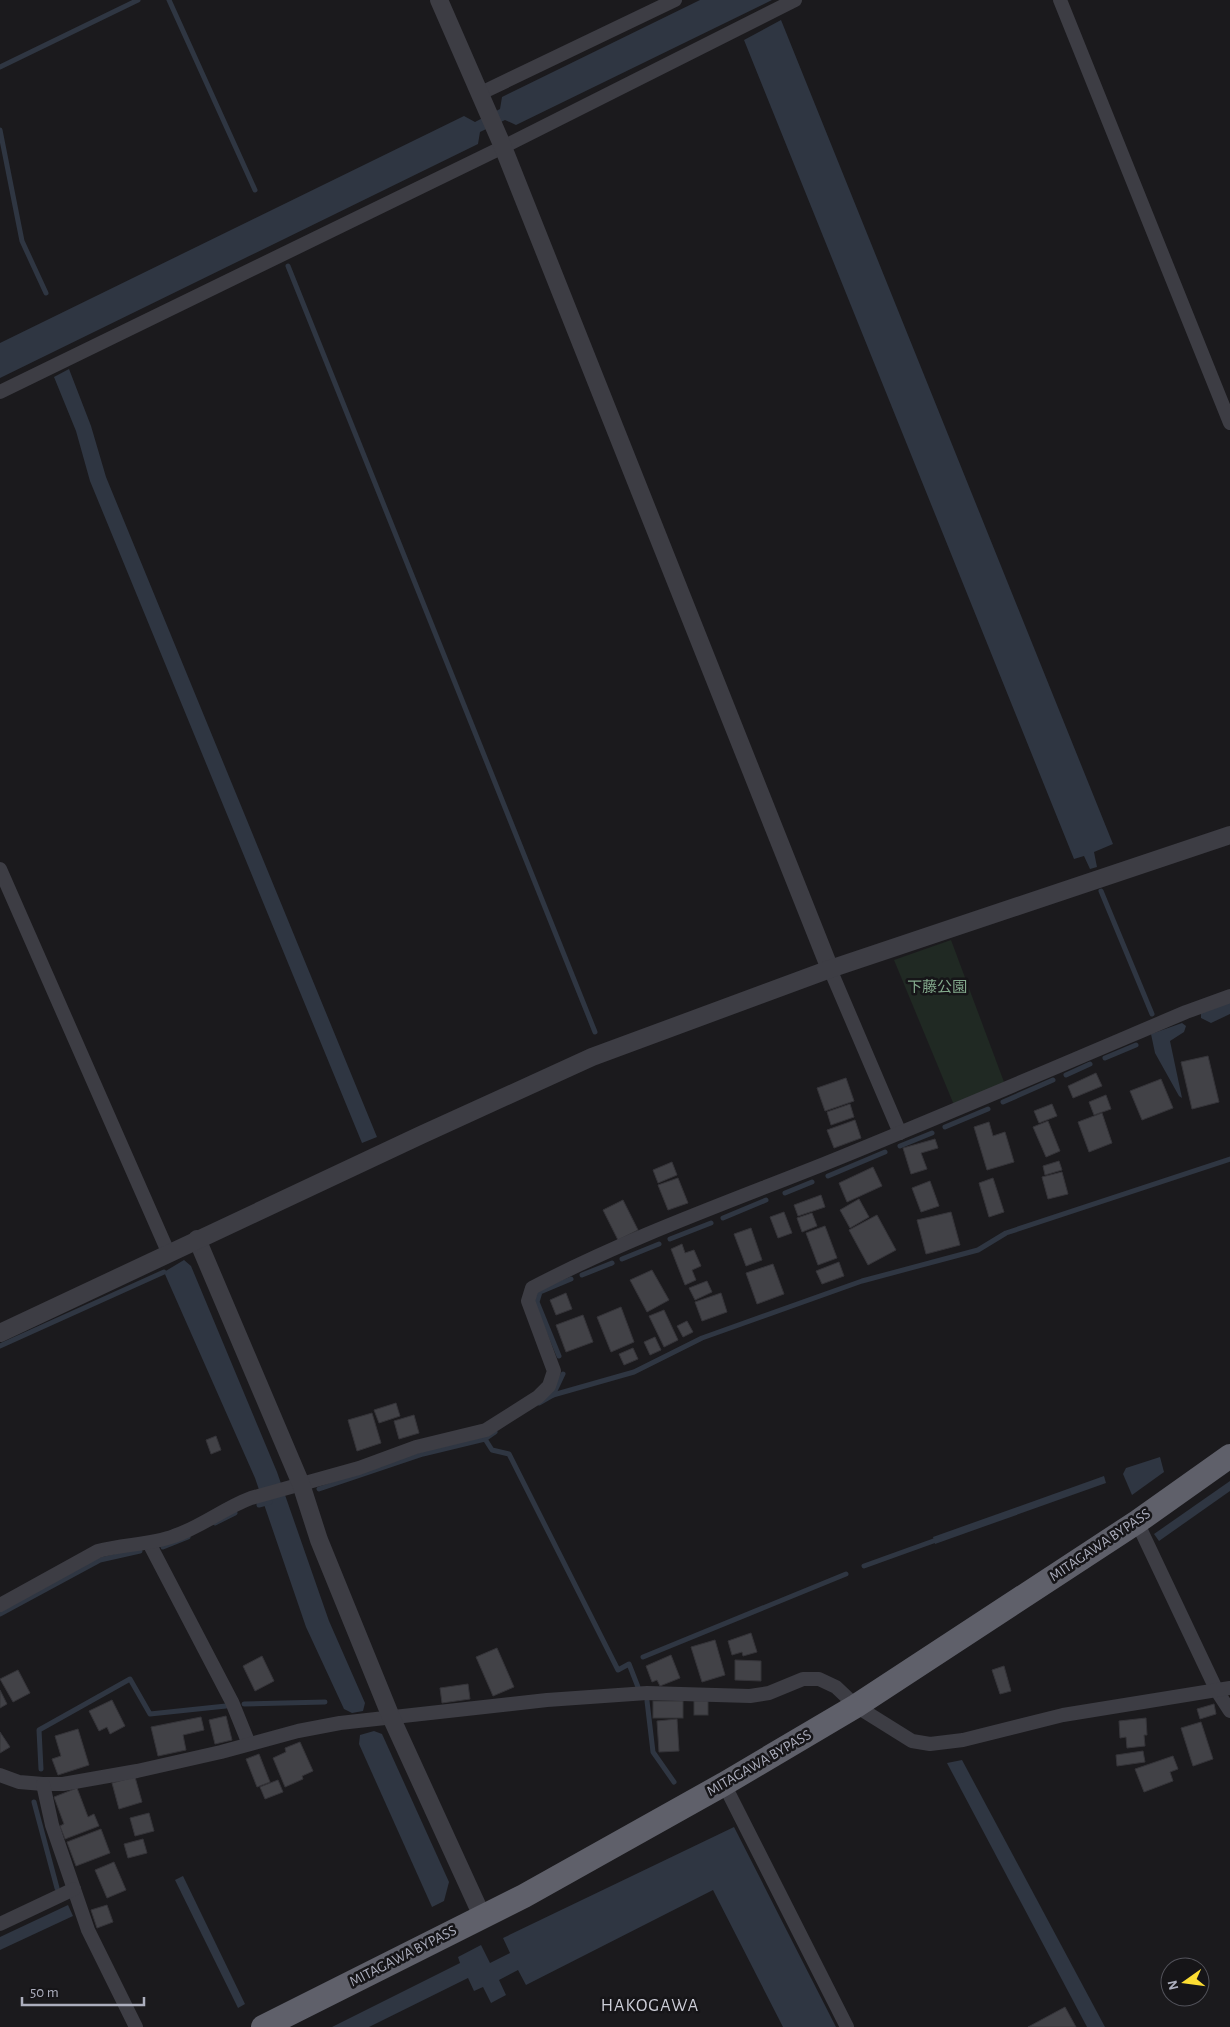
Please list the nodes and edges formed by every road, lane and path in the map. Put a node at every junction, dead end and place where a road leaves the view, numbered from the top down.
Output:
1 (439, 0) edge
2 (675, 0) edge
3 (795, 0) edge
4 (1060, 0) edge
5 (479, 94) junction
6 (503, 147) junction
7 (0, 392) edge
8 (1230, 423) edge
9 (1230, 835) edge
10 (0, 869) edge
11 (830, 969) junction
12 (1230, 996) edge
13 (900, 1133) junction
14 (197, 1239) junction
15 (169, 1254) junction
16 (0, 1333) edge
17 (1230, 1456) edge
18 (294, 1486) junction
19 (1137, 1522) junction
20 (149, 1543) junction
21 (0, 1605) edge
22 (1223, 1690) edge
23 (856, 1706) junction
24 (1230, 1711) edge
25 (391, 1717) junction
26 (249, 1744) junction
27 (0, 1775) edge
28 (43, 1784) junction
29 (724, 1784) junction
30 (74, 1889) junction
31 (482, 1916) junction
32 (0, 1924) edge
33 (136, 2027) edge
34 (263, 2027) edge
35 (847, 2027) edge

1 - 5 street
2 - 5 street
3 - 6 street
4 - 8 street
5 - 6 street
6 - 7 street
6 - 11 street
9 - 11 street
10 - 15 street
11 - 13 street
11 - 14 street
12 - 13 street
13 - 18 street
14 - 15 street
14 - 18 street
15 - 16 street
17 - 19 highway, MITAGAWA BYPASS
18 - 20 street
18 - 25 street
19 - 22 street
19 - 23 highway, MITAGAWA BYPASS
20 - 21 street
20 - 26 street
22 - 23 street
22 - 24 street
23 - 25 street
23 - 29 highway, MITAGAWA BYPASS
25 - 26 street
25 - 31 street
26 - 28 street
27 - 28 street
28 - 30 street
29 - 31 highway, MITAGAWA BYPASS
29 - 35 street
30 - 32 street
30 - 33 street
31 - 34 highway, MITAGAWA BYPASS

